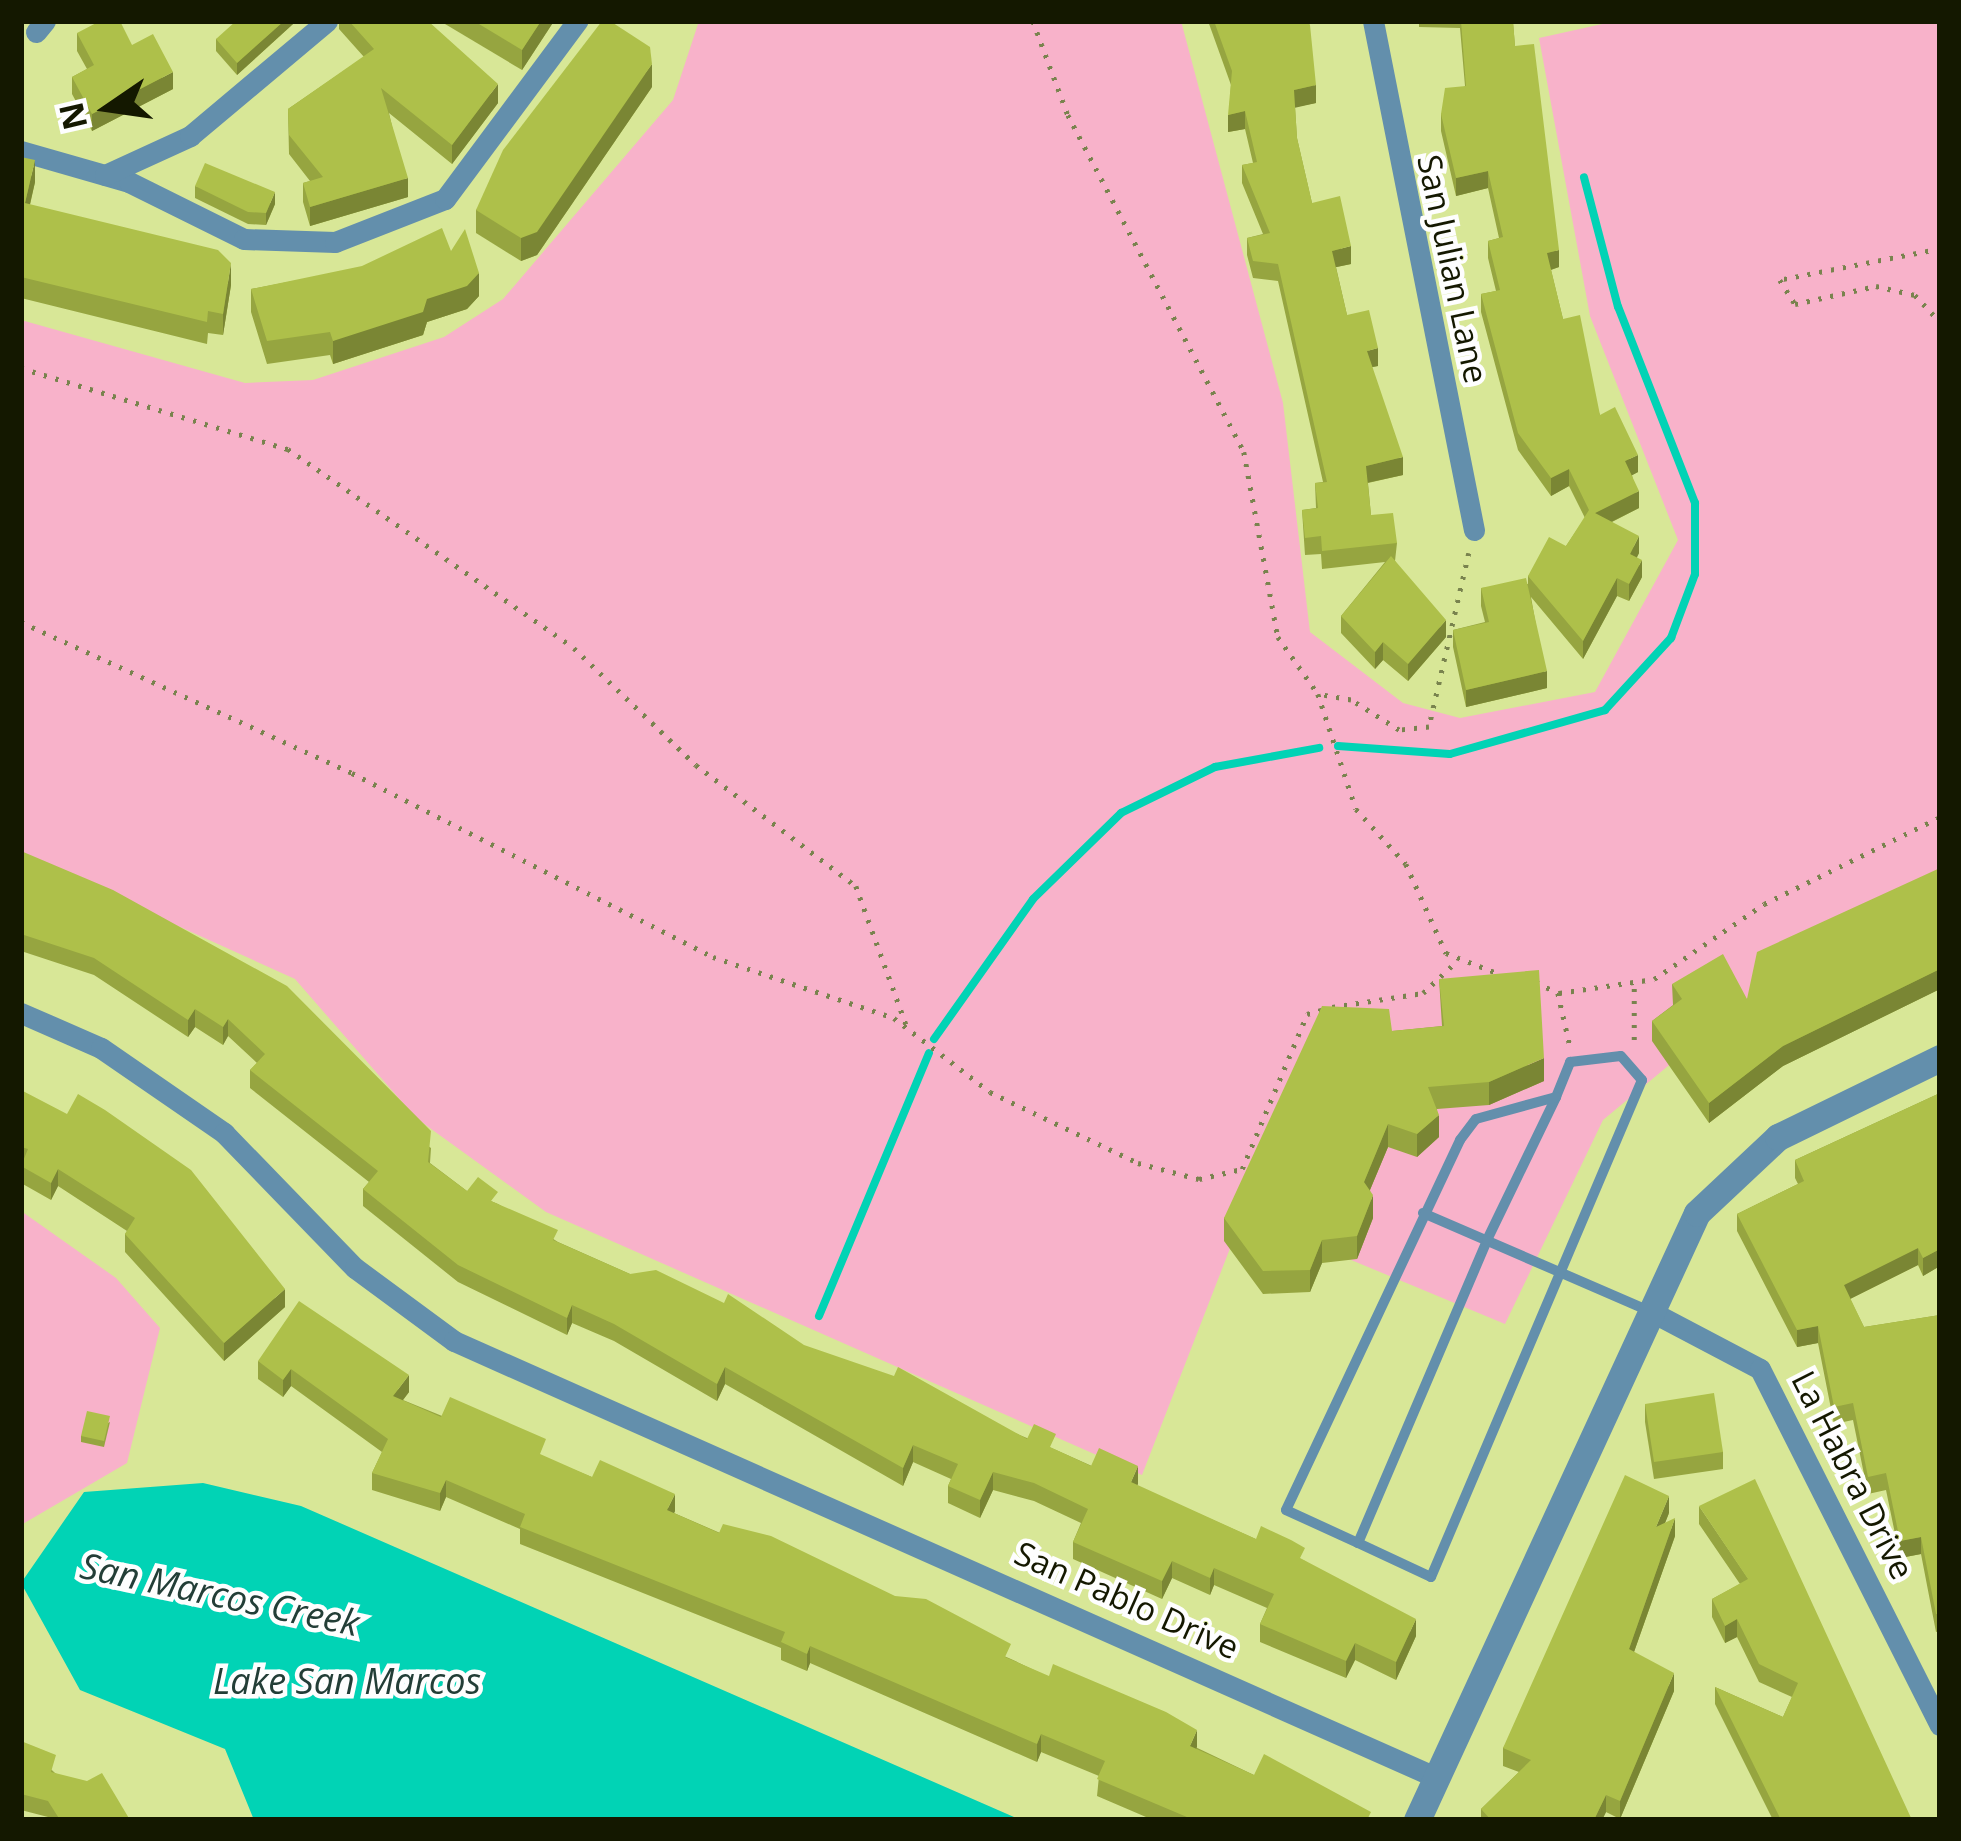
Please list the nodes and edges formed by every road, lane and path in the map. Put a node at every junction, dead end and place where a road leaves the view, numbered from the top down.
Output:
1 (327, 21) edge
2 (577, 21) edge
3 (1033, 21) edge
4 (1372, 21) edge
5 (21, 151) edge
6 (105, 175) junction
7 (1940, 249) edge
8 (1940, 322) edge
9 (21, 368) edge
10 (1474, 530) joint
11 (21, 622) edge
12 (1318, 694) junction
13 (1940, 818) edge
14 (1458, 959) junction
15 (1634, 986) junction
16 (1558, 993) junction
17 (21, 1013) edge
18 (909, 1029) junction
19 (1940, 1058) edge
20 (1570, 1062) junction
21 (1632, 1067) junction
22 (1556, 1097) junction
23 (1424, 1213) junction
24 (1487, 1240) junction
25 (1555, 1269) junction
26 (1651, 1311) junction
27 (1358, 1544) junction
28 (1940, 1725) edge
29 (1435, 1777) junction
30 (1418, 1820) edge

1 - 6 street
2 - 6 street
3 - 12 path
4 - 10 street, San Julian Lane
5 - 6 street
7 - 8 path
9 - 18 path
10 - 12 path
11 - 18 path
12 - 14 path
13 - 15 path
14 - 16 path
14 - 18 path
15 - 16 path
15 - 21 path
16 - 20 path
17 - 29 street, San Pablo Drive
19 - 26 street
20 - 21 lane
20 - 22 lane
21 - 25 lane
22 - 23 lane
22 - 24 lane
23 - 24 lane
23 - 27 lane
24 - 25 lane
24 - 27 lane
25 - 26 lane
25 - 27 lane
26 - 28 street, La Habra Drive
26 - 29 street
29 - 30 street

